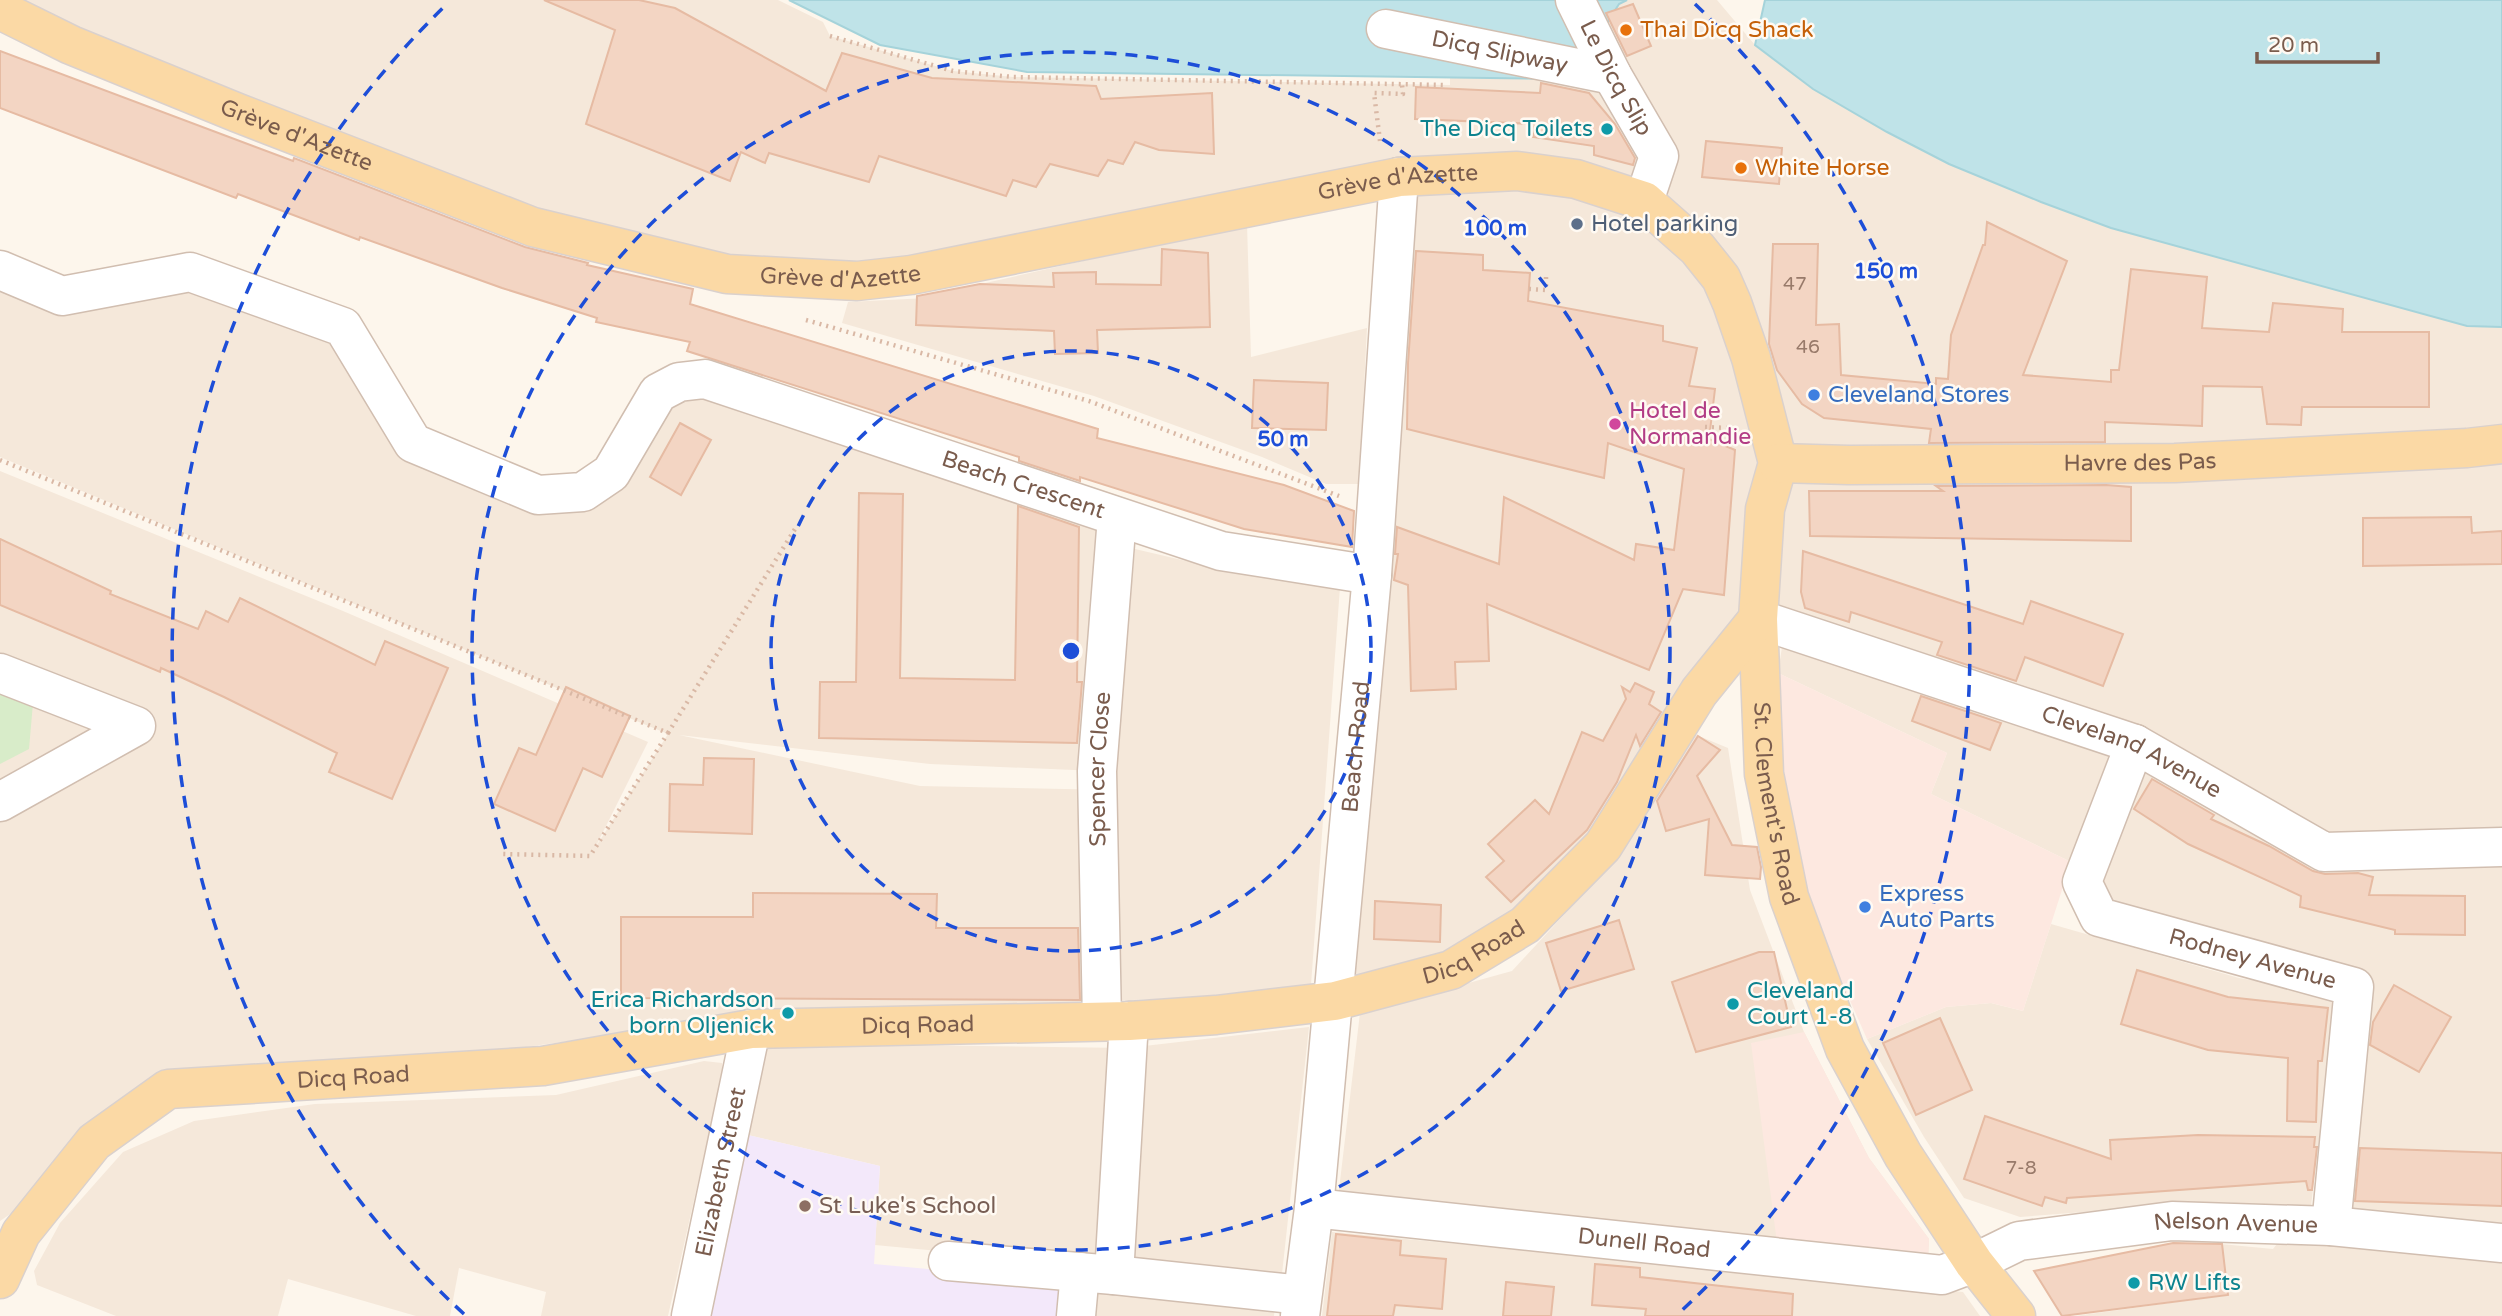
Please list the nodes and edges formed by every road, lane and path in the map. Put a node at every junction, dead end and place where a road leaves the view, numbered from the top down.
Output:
1 (1575, 0) edge
2 (0, 9) edge
3 (1386, 29) dead end
4 (830, 36) dead end
5 (1612, 75) junction
6 (1402, 84) junction
7 (1451, 85) dead end
8 (1393, 178) junction
9 (1644, 201) junction
10 (0, 270) edge
11 (1546, 277) dead end
12 (1529, 289) dead end
13 (798, 318) dead end
14 (2502, 444) edge
15 (0, 460) edge
16 (1778, 463) junction
17 (1377, 505) junction
18 (1117, 517) junction
19 (795, 529) dead end
20 (1372, 575) junction
21 (1758, 619) junction
22 (0, 673) edge
23 (668, 733) junction
24 (2135, 744) junction
25 (0, 802) edge
26 (2502, 847) edge
27 (501, 853) dead end
28 (1335, 1002) junction
29 (1116, 1021) junction
30 (751, 1029) junction
31 (1314, 1208) junction
32 (2331, 1226) junction
33 (2502, 1244) edge
34 (948, 1261) dead end
35 (1975, 1263) junction
36 (1097, 1274) junction
37 (0, 1279) edge
38 (1301, 1306) edge
39 (691, 1316) edge
40 (1076, 1316) edge
41 (2016, 1316) edge

1 - 5 street, Le Dicq Slip
2 - 8 main road, Grève d'Azette
3 - 5 street, Dicq Slipway
4 - 6 path
5 - 9 street, Le Dicq Slip
6 - 7 path
6 - 8 path
8 - 9 main road, Grève d'Azette
8 - 17 street, Beach Road
9 - 16 main road, Grève d'Azette
10 - 18 street, Beach Crescent
11 - 12 path
13 - 17 path
14 - 16 main road, Havre des Pas
15 - 23 path
16 - 21 main road, St. Clement's Road
17 - 20 street, Beach Road
18 - 20 street, Beach Crescent
18 - 29 street, Spencer Close
19 - 23 path
20 - 28 street, Beach Road
21 - 24 street, Cleveland Avenue
21 - 28 main road, Dicq Road
21 - 35 main road, St. Clement's Road
22 - 25 street
23 - 27 path
24 - 26 street, Cleveland Avenue
24 - 32 street, Rodney Avenue
28 - 29 main road, Dicq Road
28 - 31 street, Beach Road
29 - 30 main road, Dicq Road
29 - 36 street, Spencer Close
30 - 37 main road, Dicq Road
30 - 39 street, Elizabeth Street
31 - 35 street, Dunell Road
31 - 38 street, Beach Road
32 - 33 street, Nelson Avenue
32 - 35 street, Nelson Avenue
34 - 36 street
35 - 41 main road, St. Clement's Road
36 - 38 street
36 - 40 street, Spencer Close

